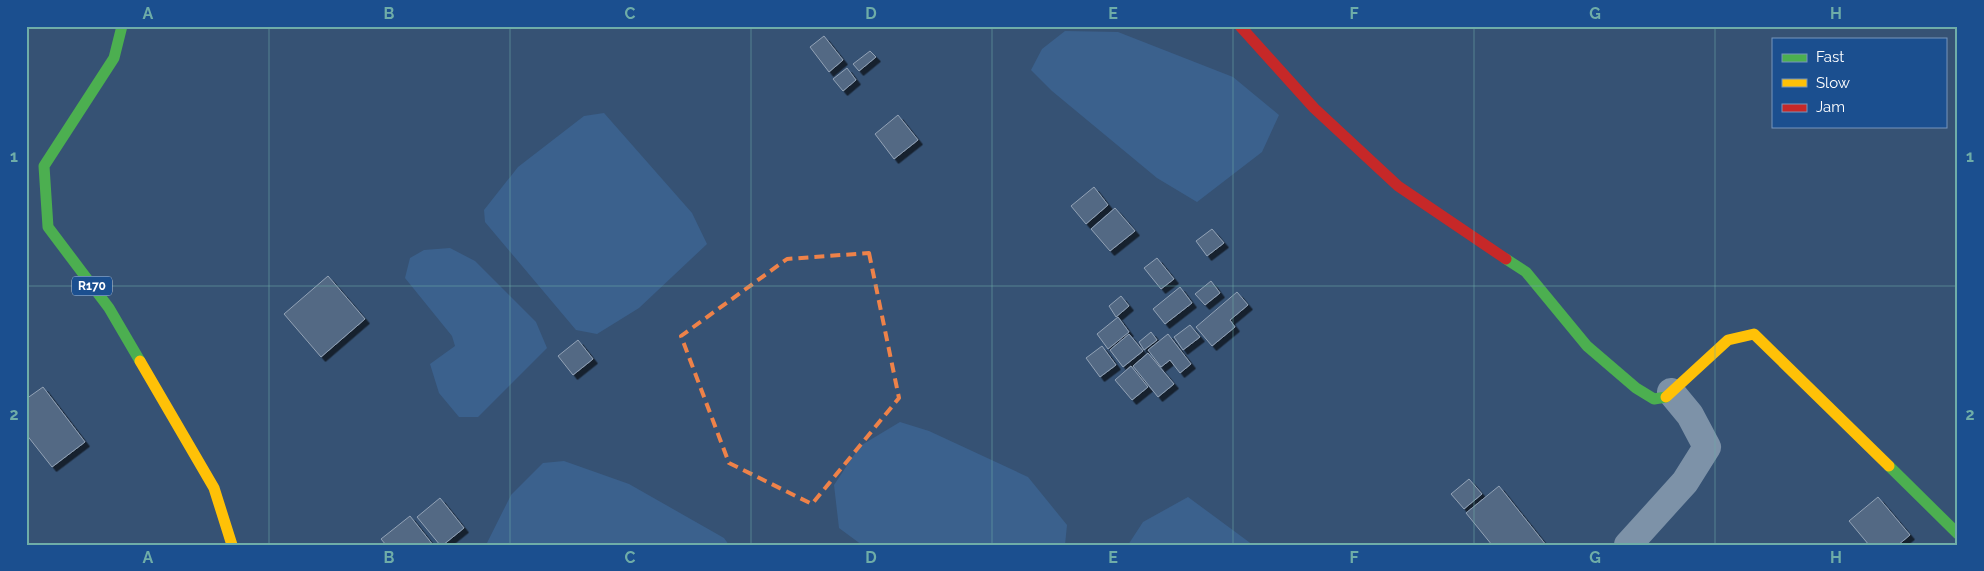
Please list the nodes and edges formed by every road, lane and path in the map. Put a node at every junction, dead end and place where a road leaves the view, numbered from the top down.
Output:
1 (122, 26) edge
2 (1240, 26) edge
3 (1671, 392) junction
4 (1958, 534) edge
5 (232, 545) edge
6 (1628, 545) edge

1 - 5 street, R170
2 - 3 street
3 - 4 street
3 - 6 street

